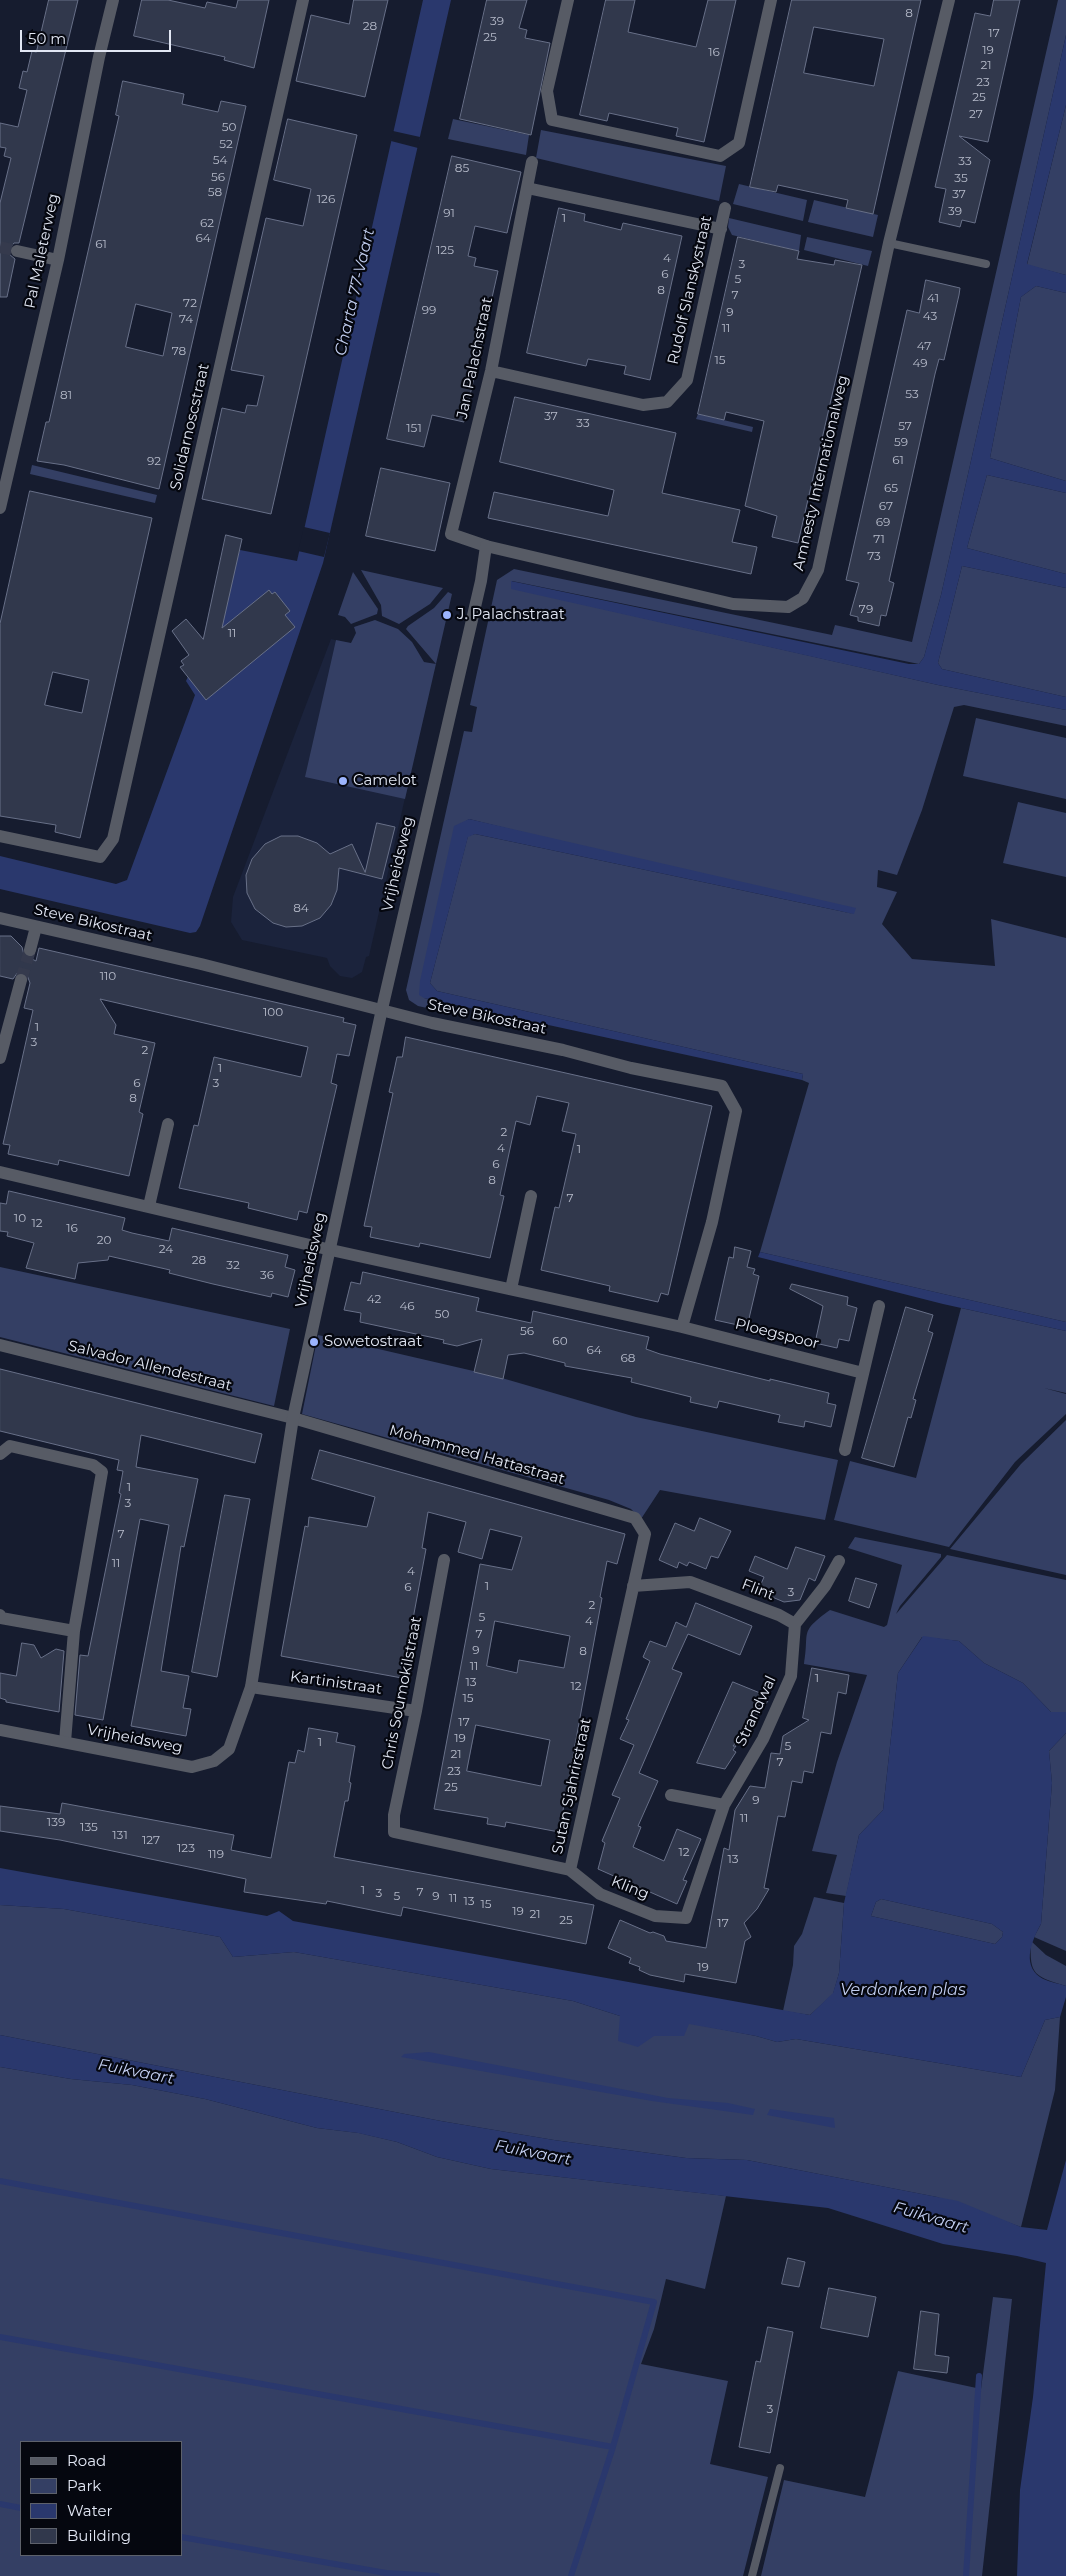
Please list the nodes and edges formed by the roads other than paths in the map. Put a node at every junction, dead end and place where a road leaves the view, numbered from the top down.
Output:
1 (114, 0) edge
2 (303, 0) edge
3 (568, 0) edge
4 (771, 0) edge
5 (949, 0) edge
6 (532, 162) dead end
7 (527, 188) junction
8 (725, 208) dead end
9 (720, 229) junction
10 (889, 244) junction
11 (17, 251) tunnel mouth
12 (58, 260) junction
13 (986, 264) dead end
14 (491, 371) junction
15 (5, 468) edge
16 (0, 508) edge
17 (451, 534) joint
18 (486, 546) junction
19 (0, 836) edge
20 (0, 918) edge
21 (36, 927) junction
22 (30, 950) tunnel mouth
23 (21, 980) tunnel mouth
24 (382, 1009) junction
25 (0, 1058) edge
26 (168, 1124) dead end
27 (0, 1172) edge
28 (531, 1196) dead end
29 (149, 1206) junction
30 (330, 1250) junction
31 (511, 1289) junction
32 (879, 1306) dead end
33 (682, 1327) junction
34 (0, 1345) edge
35 (863, 1373) junction
36 (293, 1418) junction
37 (845, 1450) dead end
38 (0, 1454) edge
39 (645, 1534) joint
40 (444, 1560) dead end
41 (838, 1561) dead end
42 (633, 1586) junction
43 (0, 1615) edge
44 (794, 1624) junction
45 (74, 1631) junction
46 (251, 1688) junction
47 (416, 1711) junction
48 (0, 1730) edge
49 (65, 1742) junction
50 (671, 1794) dead end
51 (724, 1804) junction
52 (394, 1832) joint
53 (570, 1870) junction
54 (686, 1918) joint
55 (780, 2468) dead end
56 (752, 2576) edge

1 - 12 street, Pal Maleterweg
2 - 19 street, Solidarnoscstraat
3 - 4 street
5 - 10 street, Amnesty Internationalweg
6 - 7 street, Jan Palachstraat
7 - 9 street
7 - 14 street, Jan Palachstraat
8 - 9 street, Rudolf Slanskystraat
9 - 14 street, Rudolf Slanskystraat
10 - 13 lane
10 - 18 street, Amnesty Internationalweg
11 - 12 street
12 - 15 street, Pal Maleterweg
14 - 17 street, Jan Palachstraat
15 - 16 street, Pal Maleterweg
17 - 18 street, Amnesty Internationalweg
18 - 24 street, Vrijheidsweg
20 - 21 street, Steve Bikostraat
21 - 22 street
21 - 24 street, Steve Bikostraat
23 - 25 street
24 - 30 street, Vrijheidsweg
24 - 33 street, Steve Bikostraat
26 - 29 street
27 - 29 street
28 - 31 street
29 - 30 street
30 - 31 street
30 - 36 street, Vrijheidsweg
31 - 33 street
32 - 35 street
33 - 35 street, Ploegspoor
34 - 36 street, Salvador Allendestraat
35 - 37 street
36 - 39 street, Mohammed Hattastraat
36 - 46 street, Vrijheidsweg
38 - 45 street
39 - 42 street, Sutan Sjahrirstraat
40 - 47 street, Chris Soumokilstraat
41 - 44 street
42 - 44 street, Flint
42 - 53 street, Sutan Sjahrirstraat
43 - 45 street
44 - 51 street, Strandwal
45 - 49 street
46 - 47 street, Kartinistraat
46 - 49 street, Vrijheidsweg
47 - 52 street, Chris Soumokilstraat
48 - 49 street, Vrijheidsweg
50 - 51 street
51 - 54 street, Strandwal
52 - 53 street, Sutan Sjahrirstraat
53 - 54 street, Kling
55 - 56 lane

